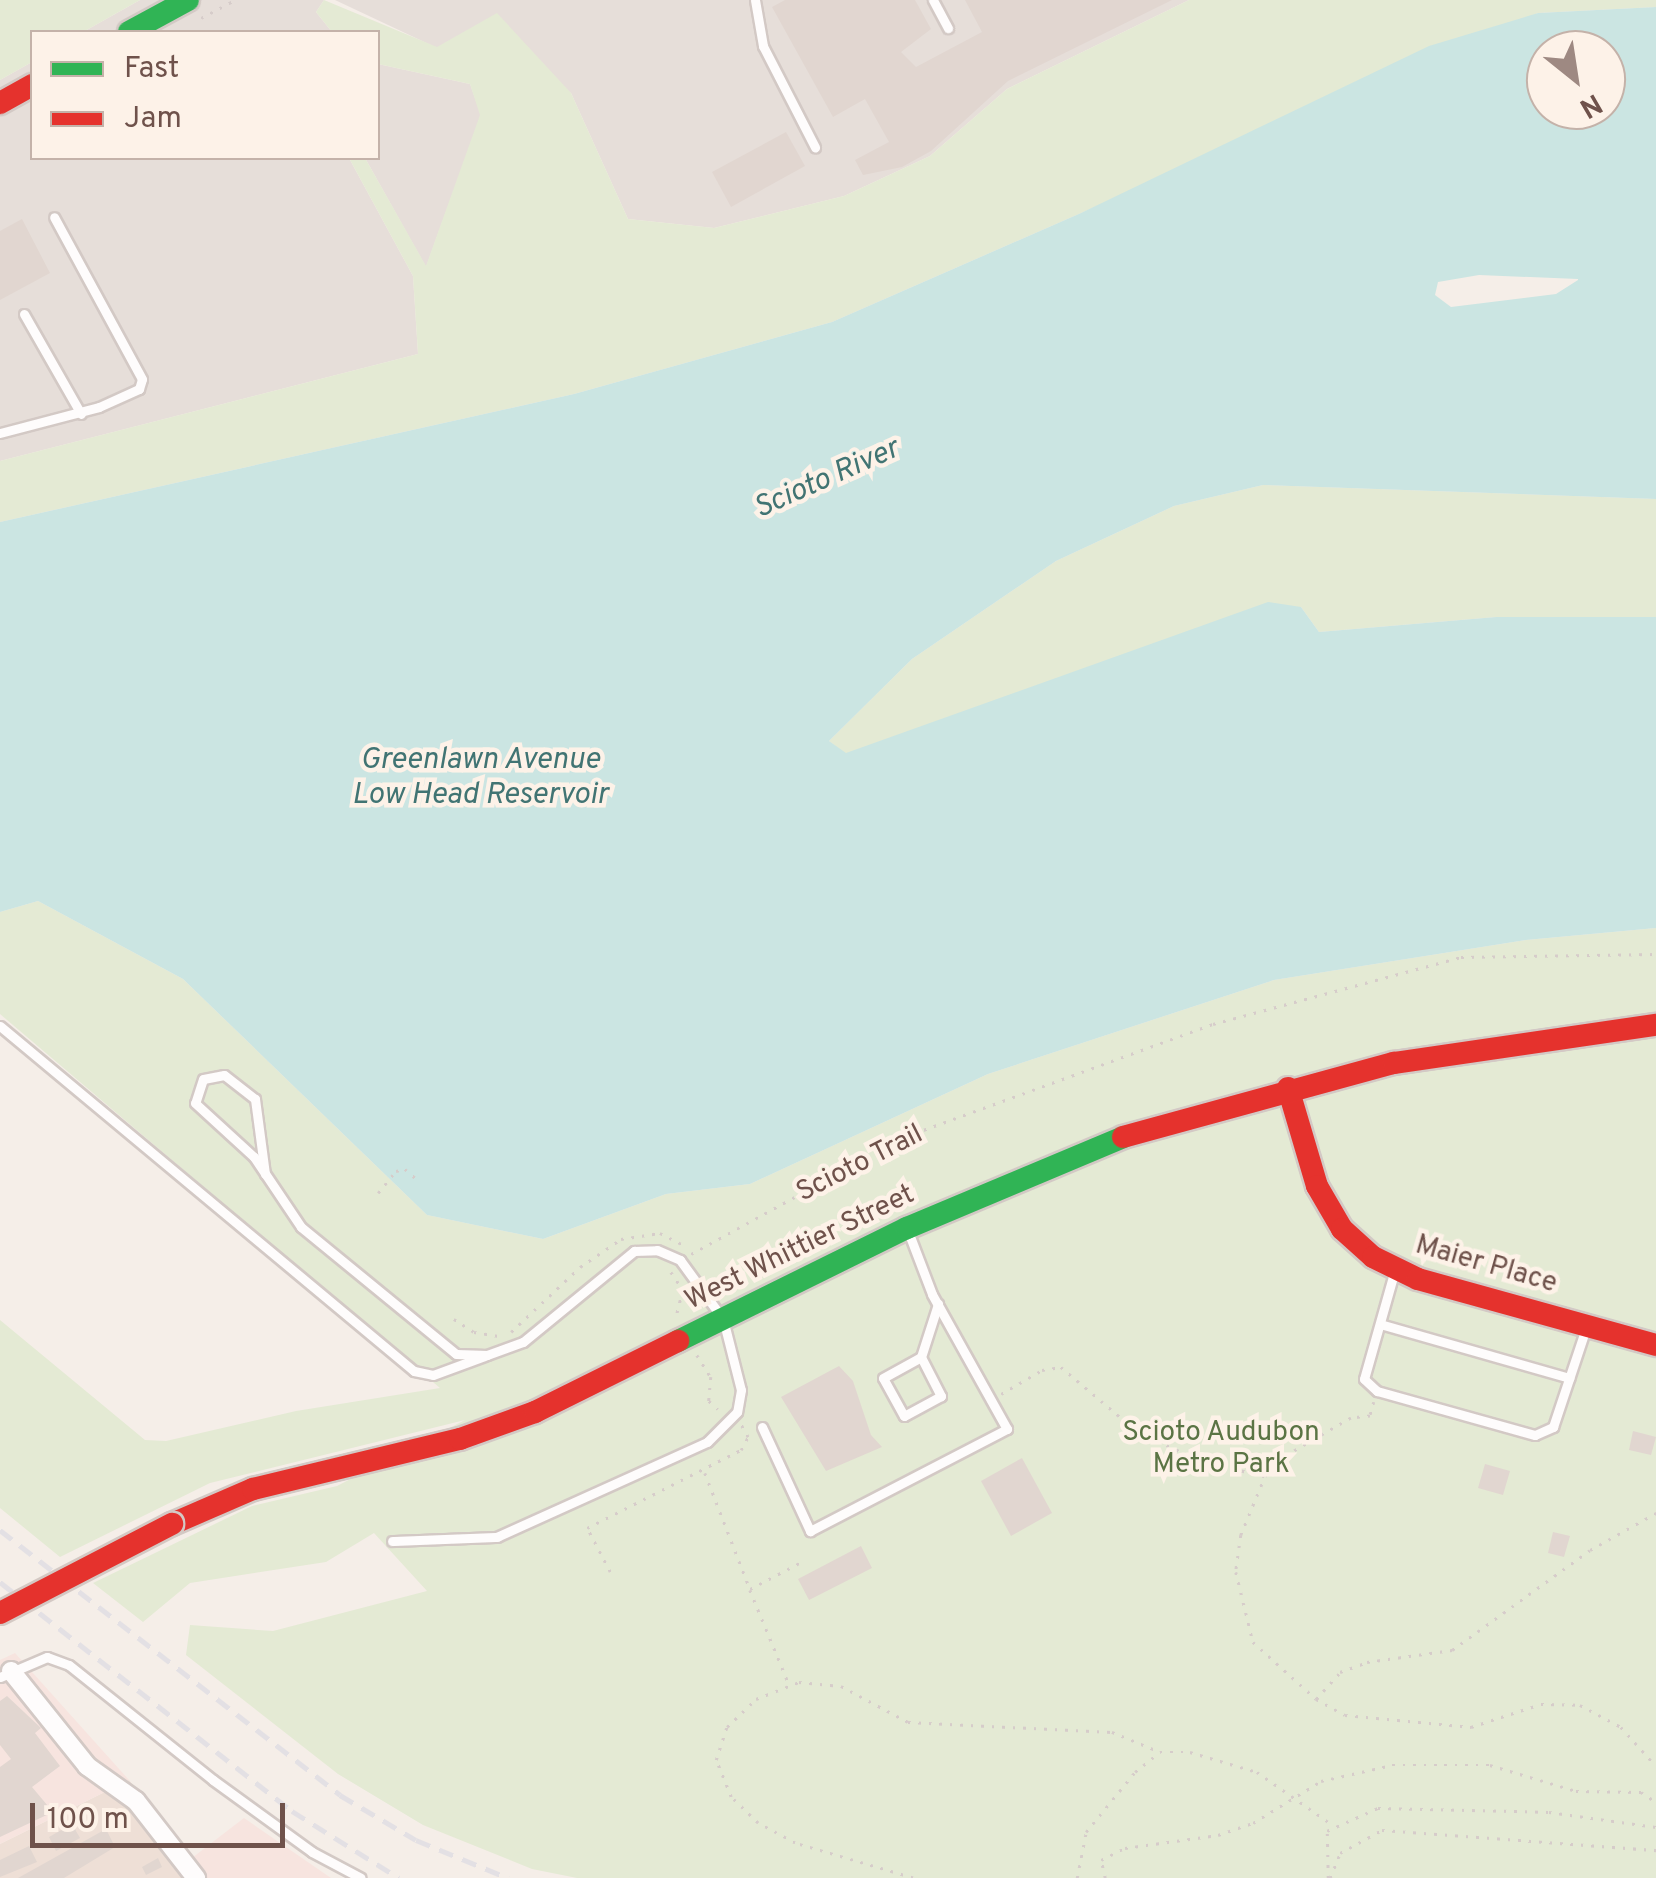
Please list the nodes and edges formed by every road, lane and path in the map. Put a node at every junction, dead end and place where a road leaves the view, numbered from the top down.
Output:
1 (188, 0) edge
2 (234, 0) edge
3 (755, 0) edge
4 (933, 0) edge
5 (188, 24) dead end
6 (948, 28) dead end
7 (133, 30) edge
8 (30, 87) edge
9 (0, 103) edge
10 (816, 146) dead end
11 (54, 217) dead end
12 (24, 314) dead end
13 (81, 414) junction
14 (0, 433) edge
15 (1656, 954) edge
16 (1656, 1025) edge
17 (0, 1026) edge
18 (1288, 1088) junction
19 (265, 1174) junction
20 (419, 1181) dead end
21 (378, 1193) dead end
22 (907, 1228) junction
23 (692, 1254) junction
24 (680, 1260) junction
25 (1395, 1270) junction
26 (938, 1304) junction
27 (454, 1319) dead end
28 (723, 1319) junction
29 (1380, 1324) junction
30 (670, 1326) dead end
31 (1587, 1326) junction
32 (1656, 1345) edge
33 (487, 1355) junction
34 (921, 1357) junction
35 (1569, 1378) junction
36 (1377, 1391) junction
37 (992, 1400) junction
38 (762, 1428) dead end
39 (705, 1472) dead end
40 (1266, 1477) junction
41 (1656, 1513) edge
42 (392, 1540) dead end
43 (803, 1562) dead end
44 (750, 1589) junction
45 (0, 1613) edge
46 (6, 1674) edge
47 (790, 1686) junction
48 (1316, 1699) junction
49 (1160, 1752) junction
50 (1656, 1766) edge
51 (1298, 1795) junction
52 (1656, 1802) edge
53 (1335, 1827) junction
54 (1656, 1827) edge
55 (1656, 1850) edge
56 (196, 1878) edge
57 (361, 1878) edge
58 (913, 1878) edge
59 (1078, 1878) edge
60 (1105, 1878) edge
61 (1329, 1878) edge

1 - 7 street
2 - 5 path
3 - 10 lane
4 - 6 lane
8 - 9 street
11 - 13 lane
12 - 13 lane
13 - 14 lane
15 - 23 path, Scioto Trail
16 - 18 street, West Whittier Street
17 - 33 lane
18 - 22 street, West Whittier Street
18 - 25 street, Maier Place
19 - 19 lane
19 - 33 lane
20 - 21 path
22 - 26 lane
22 - 28 street, West Whittier Street
23 - 24 path, Scioto Trail
23 - 27 path
24 - 28 lane
24 - 30 path
24 - 33 lane
25 - 29 lane
25 - 31 street, Maier Place
26 - 34 lane
26 - 37 lane
28 - 42 lane
28 - 45 street, West Whittier Street, bridge
29 - 35 lane
29 - 36 lane
31 - 32 street, Maier Place
31 - 35 lane
34 - 34 lane
35 - 36 lane
36 - 40 path
37 - 38 lane
37 - 40 path
39 - 44 path
40 - 48 path
41 - 48 path
43 - 44 path
44 - 47 path
46 - 56 street
46 - 57 lane
47 - 49 path
47 - 58 path
48 - 50 path
49 - 51 path
49 - 59 path
51 - 52 path
51 - 53 path
51 - 60 path
53 - 54 path
53 - 61 path
55 - 61 path

